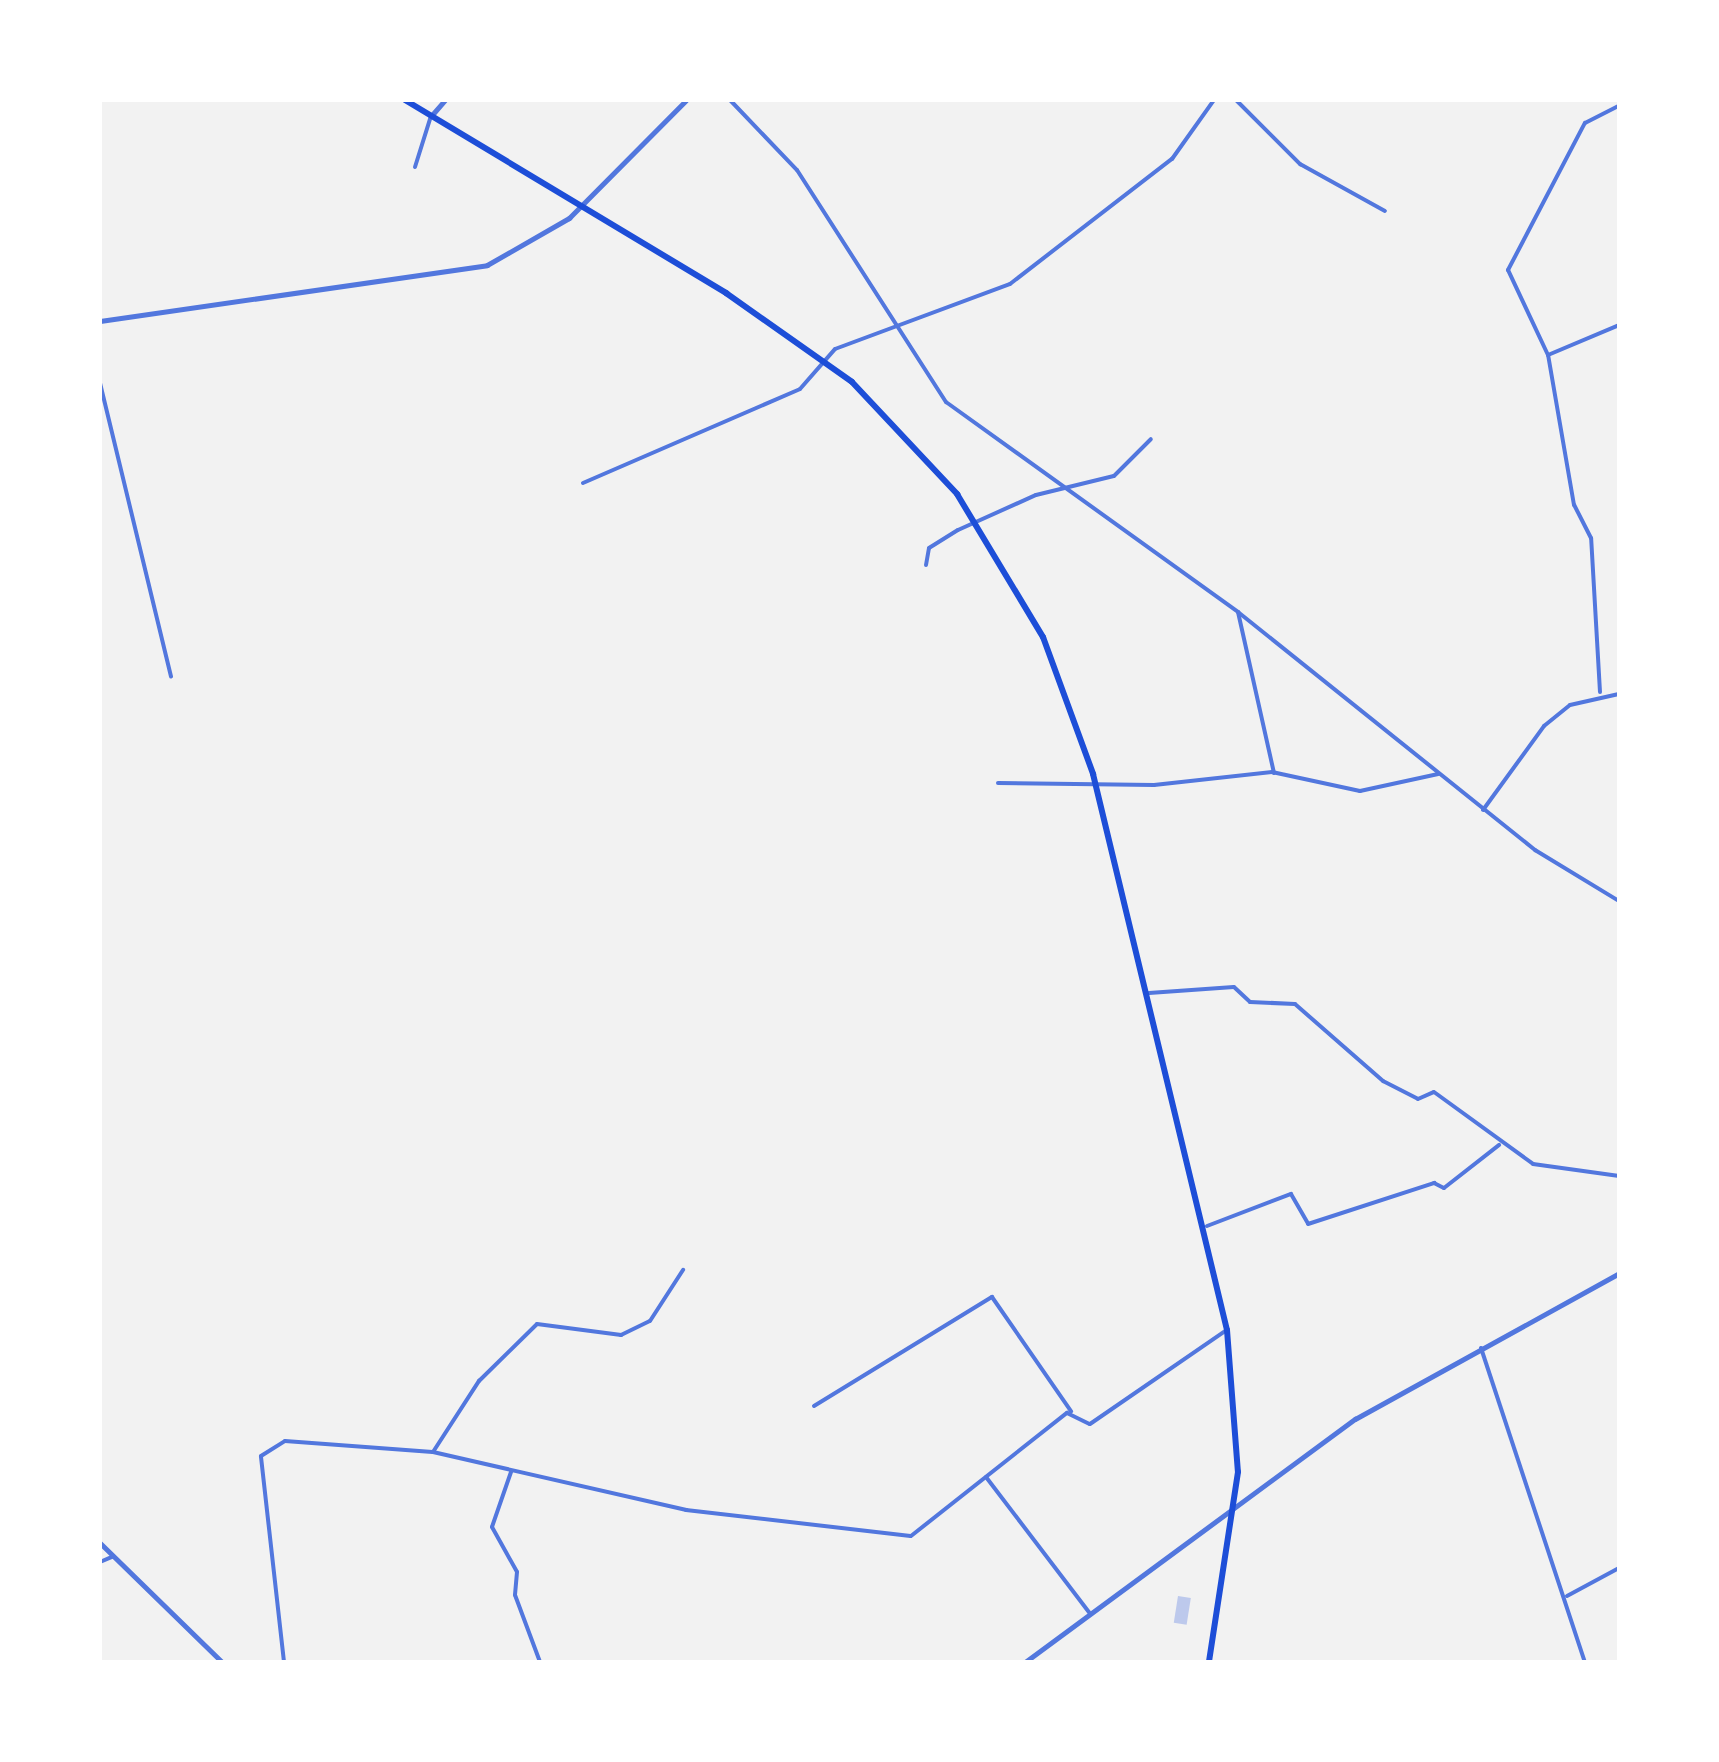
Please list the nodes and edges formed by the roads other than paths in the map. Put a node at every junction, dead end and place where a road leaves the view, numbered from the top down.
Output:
1 (405, 100) edge
2 (445, 100) edge
3 (686, 100) edge
4 (730, 100) edge
5 (1214, 100) edge
6 (1236, 100) edge
7 (1619, 106) edge
8 (432, 116) junction
9 (415, 167) dead end
10 (582, 207) junction
11 (1385, 211) dead end
12 (100, 322) edge
13 (1619, 325) edge
14 (895, 328) junction
15 (1548, 355) junction
16 (821, 357) junction
17 (100, 382) edge
18 (1151, 438) dead end
19 (582, 483) dead end
20 (1067, 488) junction
21 (978, 523) junction
22 (926, 565) dead end
23 (1238, 612) junction
24 (171, 677) dead end
25 (1600, 692) junction
26 (1619, 694) edge
27 (1274, 773) junction
28 (1438, 774) junction
29 (998, 783) dead end
30 (1483, 810) junction
31 (1619, 901) edge
32 (1149, 993) junction
33 (1499, 1146) junction
34 (1619, 1176) edge
35 (1207, 1226) junction
36 (683, 1270) dead end
37 (1619, 1273) edge
38 (1227, 1330) junction
39 (1481, 1348) junction
40 (814, 1406) dead end
41 (1071, 1410) junction
42 (434, 1452) junction
43 (511, 1472) junction
44 (986, 1477) junction
45 (1235, 1506) junction
46 (100, 1543) edge
47 (112, 1556) junction
48 (100, 1562) edge
49 (1619, 1568) edge
50 (1567, 1596) junction
51 (1090, 1613) junction
52 (222, 1662) edge
53 (284, 1662) edge
54 (540, 1662) edge
55 (1025, 1662) edge
56 (1209, 1662) edge
57 (1584, 1662) edge

1 - 8 main road
2 - 8 street
3 - 10 street
4 - 14 street
5 - 14 street
6 - 11 street
7 - 15 street
8 - 9 street
8 - 10 main road
10 - 12 street
10 - 16 main road
13 - 15 street
14 - 16 street
14 - 20 street
15 - 25 street
16 - 19 street
16 - 21 main road
17 - 24 street
18 - 20 street
20 - 21 street
20 - 23 street
21 - 22 street
21 - 32 main road
23 - 27 street
23 - 28 street
25 - 26 street
25 - 30 street
27 - 28 street
27 - 29 street
28 - 30 street
30 - 31 street
32 - 33 street
32 - 35 main road
33 - 34 street
33 - 35 street
35 - 38 main road
36 - 42 street
37 - 39 street
38 - 41 street
38 - 45 main road
39 - 45 street
39 - 50 street
40 - 41 street
41 - 44 street
42 - 43 street
42 - 53 street
43 - 44 street
43 - 54 street
44 - 51 street
45 - 51 street
45 - 56 main road
46 - 47 street
47 - 48 street
47 - 52 street
49 - 50 street
50 - 57 street
51 - 55 street

